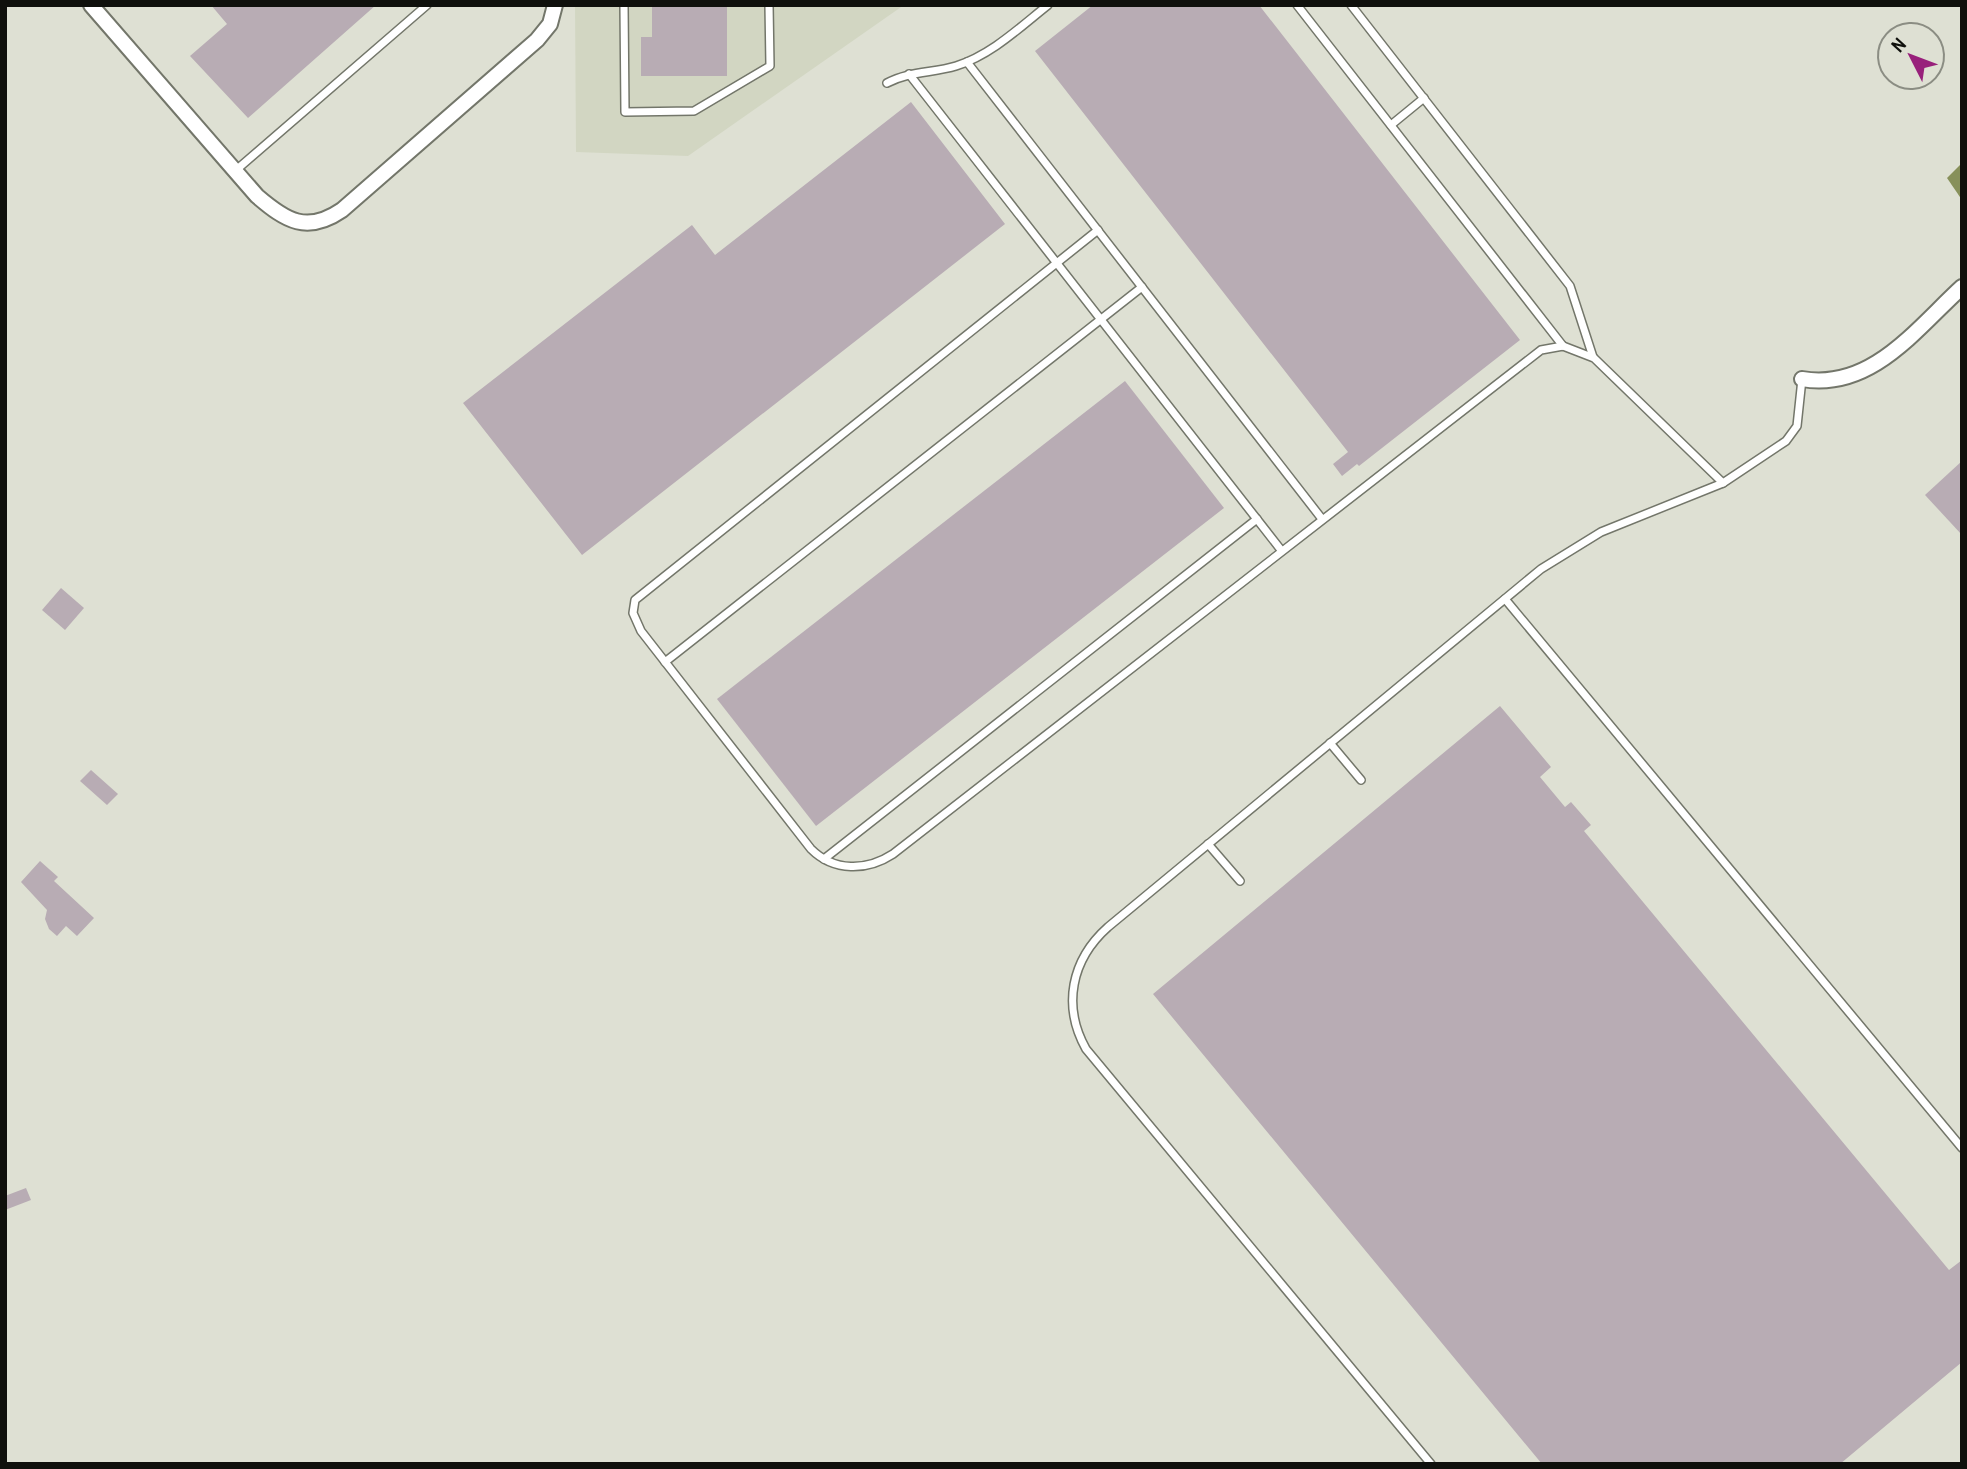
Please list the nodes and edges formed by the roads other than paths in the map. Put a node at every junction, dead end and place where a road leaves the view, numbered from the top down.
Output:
1 (91, 5) edge
2 (427, 5) edge
3 (555, 5) edge
4 (624, 5) edge
5 (769, 5) edge
6 (1048, 5) edge
7 (1297, 5) edge
8 (1352, 5) edge
9 (967, 62) junction
10 (909, 74) junction
11 (887, 83) dead end
12 (1424, 98) junction
13 (1391, 125) junction
14 (235, 171) junction
15 (1098, 230) junction
16 (1057, 263) junction
17 (1142, 287) junction
18 (1959, 295) edge
19 (1101, 319) junction
20 (1563, 346) junction
21 (1594, 358) junction
22 (1802, 379) joint
23 (1723, 483) junction
24 (1257, 519) junction
25 (1322, 519) junction
26 (1281, 550) junction
27 (1505, 599) junction
28 (665, 662) junction
29 (1330, 743) junction
30 (1361, 780) dead end
31 (1208, 844) junction
32 (824, 859) junction
33 (1240, 881) dead end
34 (1962, 1148) edge
35 (1431, 1464) edge

1 - 14 street
2 - 14 lane
3 - 14 street
4 - 5 lane
6 - 9 lane
7 - 13 lane
8 - 12 lane
9 - 10 lane
9 - 15 lane
10 - 11 lane
10 - 16 lane
12 - 13 lane
12 - 21 lane
13 - 20 lane
15 - 16 lane
15 - 17 lane
16 - 19 lane
16 - 28 lane
17 - 19 lane
17 - 25 lane
18 - 22 street
19 - 24 lane
19 - 28 lane
20 - 21 lane
20 - 25 lane
21 - 23 lane
22 - 23 lane
23 - 27 lane
24 - 26 lane
24 - 32 lane
25 - 26 lane
26 - 32 lane
27 - 29 lane
27 - 34 lane
28 - 32 lane
29 - 30 lane
29 - 31 lane
31 - 33 lane
31 - 35 lane

